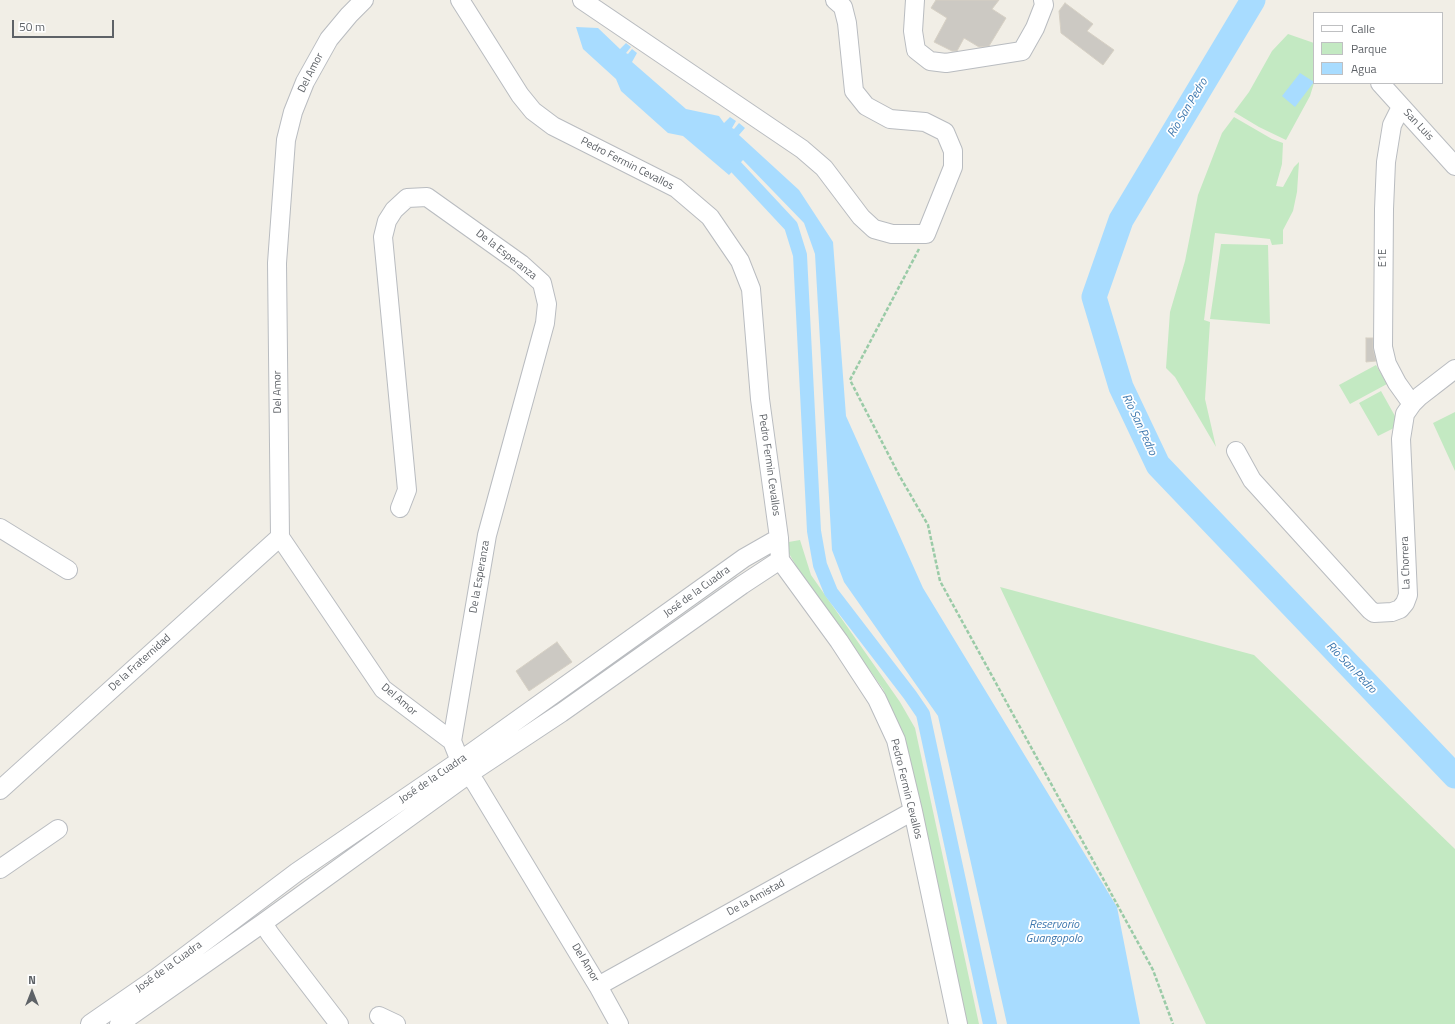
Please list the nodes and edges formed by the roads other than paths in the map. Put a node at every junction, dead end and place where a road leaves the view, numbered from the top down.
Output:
1 (364, 0) edge
2 (582, 0) edge
3 (916, 0) edge
4 (1043, 0) edge
5 (464, 2) edge
6 (839, 3) edge
7 (1381, 84) edge
8 (1401, 107) junction
9 (1455, 166) edge
10 (1455, 369) edge
11 (1412, 404) junction
12 (1236, 451) dead end
13 (400, 508) dead end
14 (0, 528) edge
15 (280, 537) junction
16 (779, 538) junction
17 (780, 560) junction
18 (68, 570) dead end
19 (611, 653) junction
20 (622, 669) junction
21 (452, 742) junction
22 (465, 768) junction
23 (0, 790) edge
24 (913, 811) junction
25 (58, 830) dead end
26 (0, 869) edge
27 (297, 872) junction
28 (310, 889) junction
29 (263, 923) junction
30 (160, 985) junction
31 (598, 986) junction
32 (379, 1016) dead end
33 (90, 1024) edge
34 (119, 1024) edge
35 (339, 1024) edge
36 (396, 1024) edge
37 (619, 1024) edge
38 (958, 1024) edge

1 - 15 street, Del Amor
2 - 6 street
3 - 4 street
5 - 16 street, Pedro Fermin Cevallos
7 - 8 street, San Luis
8 - 9 street, San Luis
8 - 11 street, E1E
10 - 11 street, La Chorrera
11 - 12 street, La Chorrera
13 - 21 street, De la Esperanza
14 - 18 street
15 - 21 street, Del Amor
15 - 23 street, De la Fraternidad
16 - 17 street, Pedro Fermin Cevallos
16 - 19 street, José de la Cuadra
17 - 20 street, José de la Cuadra
17 - 24 street, Pedro Fermin Cevallos
19 - 20 street
19 - 22 street, José de la Cuadra
20 - 22 street, José de la Cuadra
21 - 22 street
22 - 27 street, José de la Cuadra
22 - 28 street, José de la Cuadra
22 - 31 street, Del Amor
24 - 31 street, De la Amistad
24 - 38 street, Pedro Fermin Cevallos
25 - 26 street
27 - 28 street
27 - 30 street, José de la Cuadra
28 - 29 street, José de la Cuadra
29 - 30 street, José de la Cuadra
29 - 35 street
30 - 33 street, José de la Cuadra
30 - 34 street, José de la Cuadra
31 - 37 street, Del Amor
32 - 36 street

